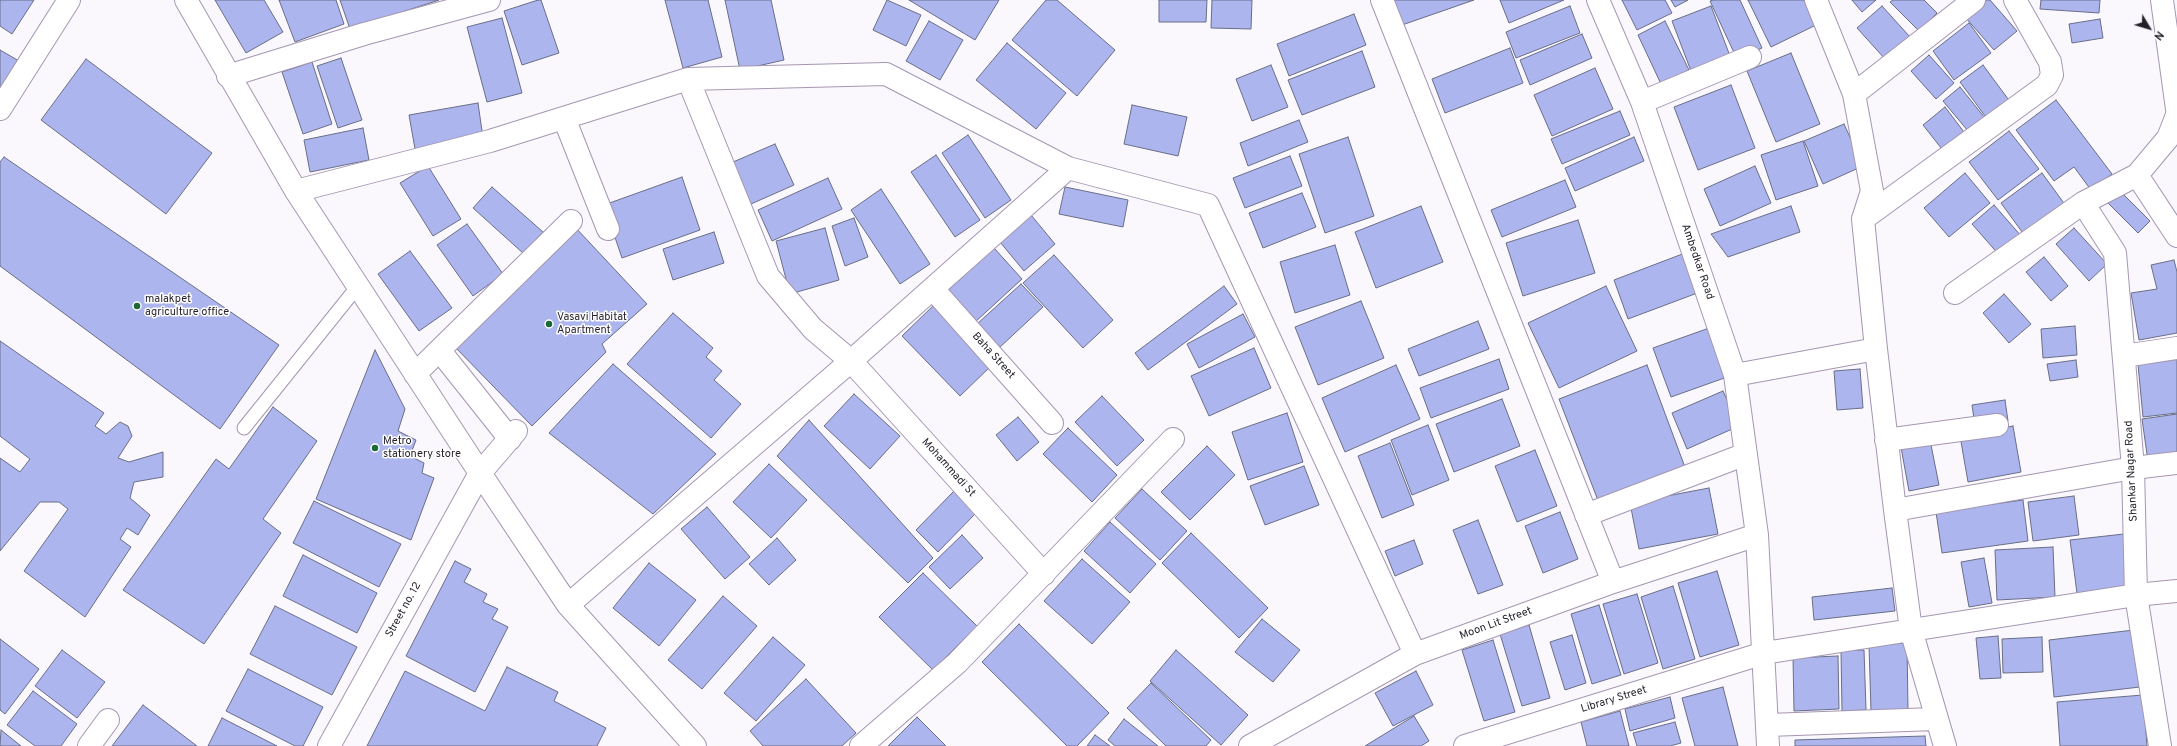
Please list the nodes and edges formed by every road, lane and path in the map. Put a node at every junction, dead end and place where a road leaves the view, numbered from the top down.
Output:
1 (69, 0) edge
2 (186, 0) edge
3 (489, 0) edge
4 (1382, 0) edge
5 (1598, 0) edge
6 (1816, 0) edge
7 (1974, 0) edge
8 (2015, 0) edge
9 (2162, 0) edge
10 (1750, 57) dead end
11 (228, 76) junction
12 (2174, 76) edge
13 (688, 79) junction
14 (1854, 94) junction
15 (1642, 102) junction
16 (0, 109) edge
17 (2177, 109) edge
18 (2177, 115) edge
19 (564, 118) junction
20 (1068, 168) junction
21 (2137, 175) junction
22 (296, 191) junction
23 (2084, 203) junction
24 (1863, 219) junction
25 (571, 221) dead end
26 (608, 229) dead end
27 (2177, 236) edge
28 (358, 286) junction
29 (933, 289) junction
30 (1955, 293) dead end
31 (2177, 348) edge
32 (1876, 349) junction
33 (440, 351) junction
34 (2124, 356) junction
35 (851, 361) junction
36 (415, 374) junction
37 (1735, 374) junction
38 (1052, 424) dead end
39 (1997, 425) dead end
40 (244, 428) dead end
41 (1173, 439) dead end
42 (1886, 440) junction
43 (1746, 454) junction
44 (2177, 463) edge
45 (2133, 468) junction
46 (480, 473) junction
47 (1894, 510) junction
48 (1586, 515) junction
49 (1757, 535) junction
50 (1044, 574) junction
51 (1613, 582) junction
52 (2177, 591) edge
53 (2136, 594) junction
54 (568, 605) junction
55 (1911, 630) junction
56 (1764, 653) junction
57 (1415, 654) junction
58 (1935, 719) junction
59 (108, 720) dead end
60 (1768, 736) edge
61 (89, 746) edge
62 (329, 746) edge
63 (695, 746) edge
64 (861, 746) edge
65 (1250, 746) edge
66 (1465, 746) edge
67 (1945, 746) edge
68 (2160, 746) edge

1 - 16 street
2 - 11 street
3 - 11 street
4 - 48 street
5 - 15 street, Ambedkar Road
6 - 14 street
7 - 14 street
8 - 24 street
9 - 12 street
10 - 15 street
11 - 22 street
12 - 17 street
13 - 19 street
13 - 20 street
13 - 35 street, Mohammadi St
14 - 24 street
15 - 37 street, Ambedkar Road
18 - 21 street
19 - 22 street
19 - 26 street
20 - 29 street
20 - 57 street
21 - 23 street
21 - 27 street
22 - 28 street
23 - 30 street
23 - 34 street, Shankar Nagar Road
24 - 32 street
25 - 33 street
28 - 36 street
28 - 40 lane
29 - 35 street
29 - 38 street, Baha Street
31 - 34 street
32 - 37 street
32 - 42 street
33 - 36 street
33 - 46 street, Street no. 12
34 - 45 street, Shankar Nagar Road
35 - 50 street, Mohammadi St
35 - 54 street
36 - 46 street
37 - 43 street, Ambedkar Road
39 - 42 street
41 - 50 street
42 - 47 street
43 - 48 street
43 - 49 street, Ambedkar Road
44 - 45 street
45 - 47 street
45 - 53 street, Shankar Nagar Road
46 - 54 street
46 - 62 street, Street no. 12
47 - 55 street
48 - 51 street
49 - 51 street, Moon Lit Street
49 - 56 street, Ambedkar Road
50 - 64 street
51 - 57 street, Moon Lit Street
52 - 53 street, Library Street
53 - 55 street, Library Street
53 - 68 street, Shankar Nagar Road
54 - 63 street
55 - 56 street, Library Street
55 - 58 street
56 - 60 street, Ambedkar Road
56 - 66 street, Library Street
57 - 65 street, Moon Lit Street
58 - 60 street
58 - 67 street
59 - 61 street

